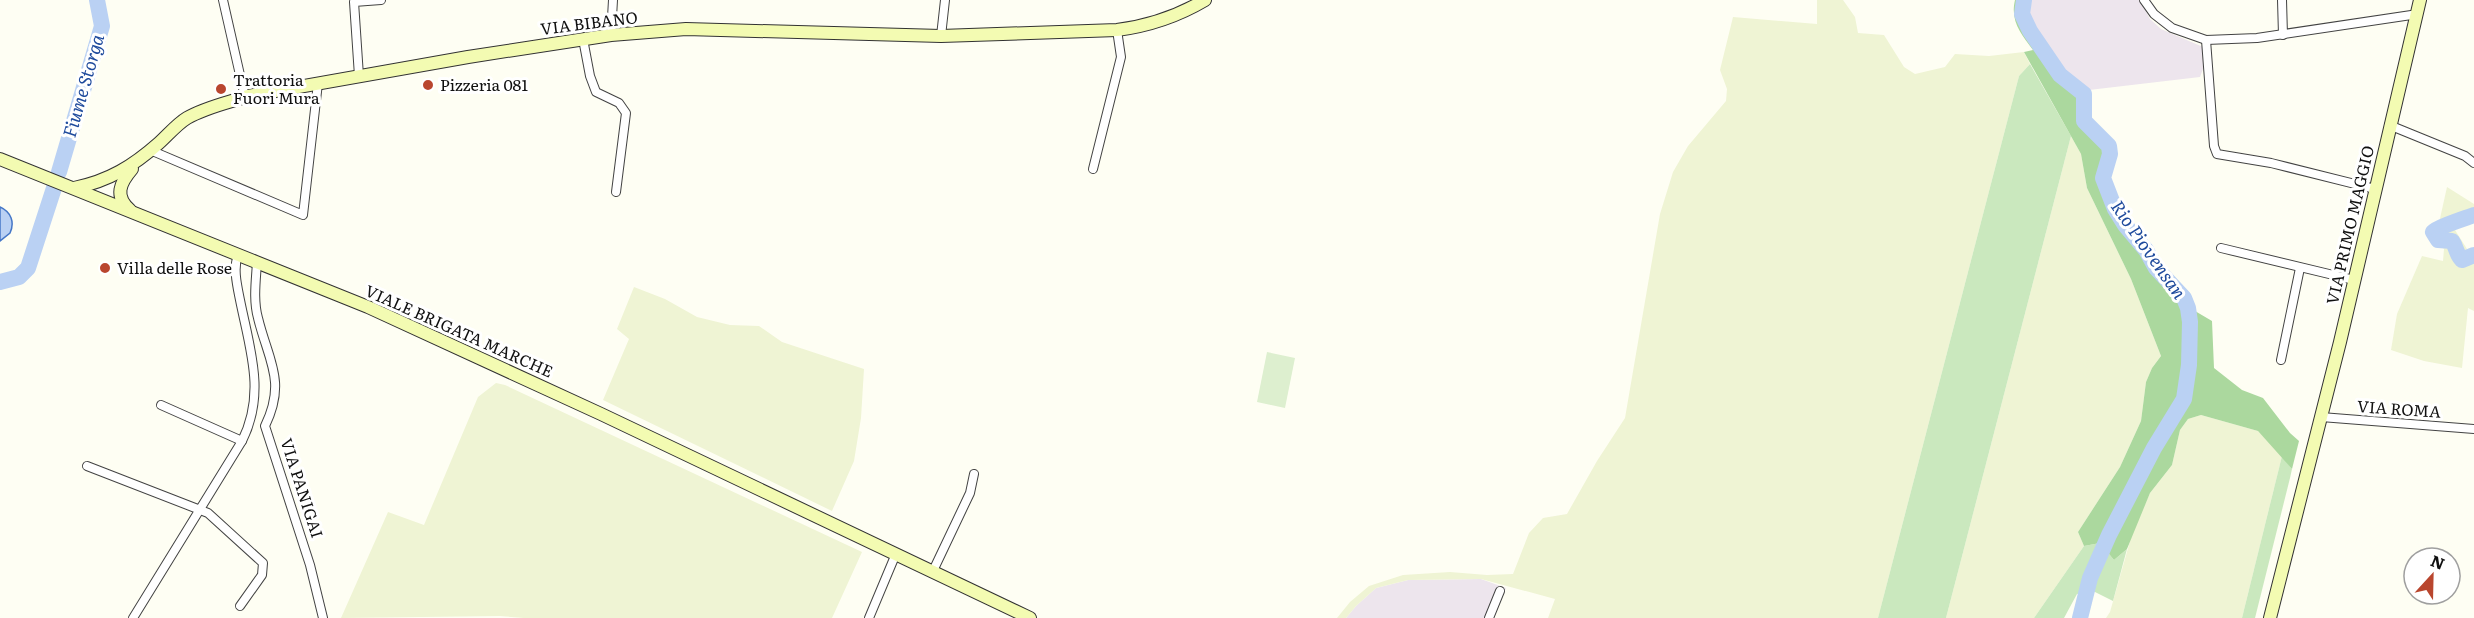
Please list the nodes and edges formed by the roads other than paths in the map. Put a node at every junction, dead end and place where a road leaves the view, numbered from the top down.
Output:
1 (223, 0) edge
2 (381, 0) edge
3 (613, 0) edge
4 (945, 0) edge
5 (1205, 0) edge
6 (2144, 0) edge
7 (2282, 0) edge
8 (2420, 0) edge
9 (2418, 14) junction
10 (1117, 30) junction
11 (2283, 34) junction
12 (611, 35) junction
13 (941, 36) junction
14 (583, 39) junction
15 (2206, 40) junction
16 (359, 76) junction
17 (318, 83) junction
18 (245, 97) junction
19 (2389, 125) junction
20 (150, 150) junction
21 (0, 159) edge
22 (138, 161) junction
23 (2474, 163) edge
24 (1093, 169) dead end
25 (125, 177) junction
26 (103, 182) junction
27 (74, 188) junction
28 (2375, 189) junction
29 (616, 192) dead end
30 (100, 198) junction
31 (130, 210) junction
32 (2221, 248) dead end
33 (238, 254) junction
34 (257, 262) junction
35 (2300, 268) junction
36 (2354, 280) junction
37 (2281, 360) dead end
38 (161, 405) dead end
39 (2321, 417) junction
40 (252, 418) junction
41 (265, 426) junction
42 (2474, 429) edge
43 (242, 441) junction
44 (87, 466) dead end
45 (974, 474) dead end
46 (200, 511) junction
47 (895, 556) junction
48 (932, 573) junction
49 (1500, 591) dead end
50 (240, 606) dead end
51 (134, 618) edge
52 (324, 618) edge
53 (869, 618) edge
54 (1030, 618) edge
55 (1489, 618) edge
56 (2270, 618) edge

1 - 18 street
2 - 16 street
3 - 12 street
4 - 13 street
5 - 10 street, VIA BIBANO
6 - 15 street
7 - 11 street
8 - 9 street, VIA PRIMO MAGGIO
9 - 11 street
9 - 19 street, VIA PRIMO MAGGIO
10 - 13 street, VIA BIBANO
10 - 24 street
11 - 15 street
12 - 13 street, VIA BIBANO
12 - 14 street, VIA BIBANO
14 - 16 street, VIA BIBANO
14 - 29 street
15 - 28 street
16 - 17 street, VIA BIBANO
17 - 18 street, VIA BIBANO
17 - 20 street
18 - 20 street, VIA BIBANO
19 - 23 street
19 - 28 street, VIA PRIMO MAGGIO
20 - 22 street, VIA BIBANO
21 - 27 street, VIALE BRIGATA MARCHE
22 - 25 street, VIA BIBANO
22 - 26 street, VIA BIBANO
25 - 30 street, VIA BIBANO
25 - 31 street
26 - 27 street, VIA BIBANO
26 - 30 street
27 - 30 street, VIALE BRIGATA MARCHE
28 - 36 street, VIA PRIMO MAGGIO
30 - 31 street, VIALE BRIGATA MARCHE
31 - 33 street, VIALE BRIGATA MARCHE
32 - 35 street
33 - 34 street, VIALE BRIGATA MARCHE
33 - 40 street
34 - 41 street, VIA PANIGAI
34 - 47 street, VIALE BRIGATA MARCHE
35 - 36 street
35 - 37 street
36 - 39 street, VIA PRIMO MAGGIO
38 - 43 street
39 - 42 street, VIA ROMA
39 - 56 street, VIA PRIMO MAGGIO
40 - 41 street
40 - 43 street
41 - 52 street, VIA PANIGAI
43 - 46 street
44 - 46 street
45 - 48 street
46 - 50 street
46 - 51 street
47 - 48 street, VIALE BRIGATA MARCHE
47 - 53 street
48 - 54 street, VIALE BRIGATA MARCHE
49 - 55 street

